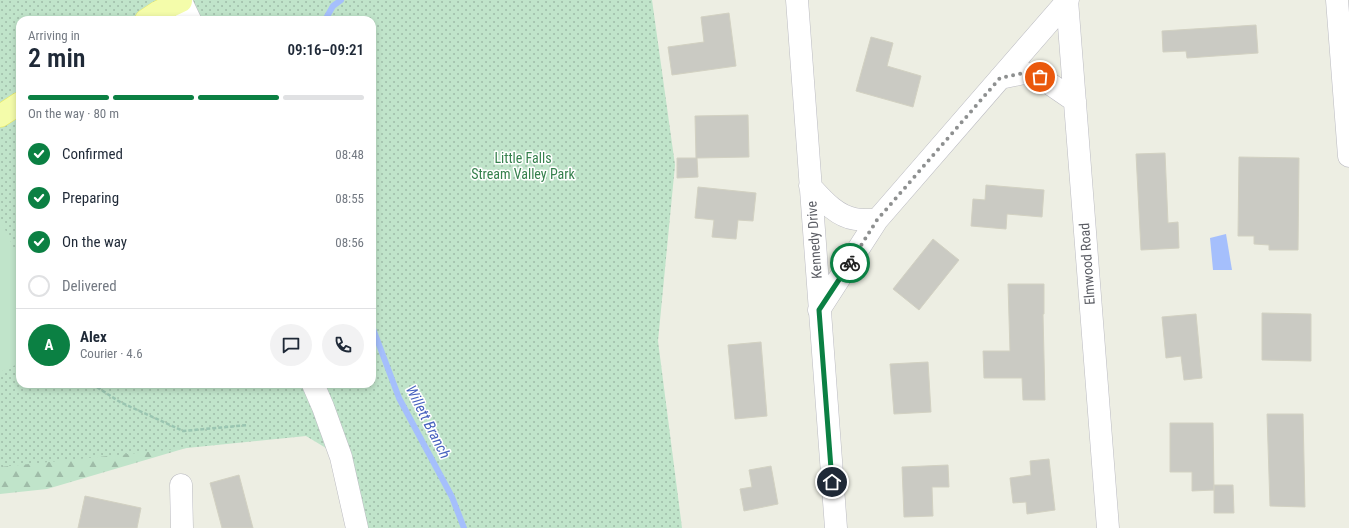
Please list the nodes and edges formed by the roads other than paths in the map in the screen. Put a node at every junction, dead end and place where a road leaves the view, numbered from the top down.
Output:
1 (797, 0) edge
2 (1068, 0) edge
3 (1338, 0) edge
4 (184, 7) edge
5 (154, 13) edge
6 (1000, 78) junction
7 (1075, 101) junction
8 (16, 106) edge
9 (0, 116) edge
10 (1349, 156) edge
11 (810, 186) junction
12 (877, 220) junction
13 (819, 310) junction
14 (316, 388) edge
15 (181, 485) dead end
16 (182, 528) edge
17 (357, 528) edge
18 (836, 528) edge
19 (1108, 528) edge

1 - 11 street, Kennedy Drive
2 - 6 street
2 - 7 street, Elmwood Road
3 - 10 street
4 - 5 main road
6 - 7 street
6 - 12 street
7 - 19 street, Elmwood Road
8 - 9 main road
11 - 12 street
11 - 13 street, Kennedy Drive
12 - 13 street
13 - 18 street, Kennedy Drive
14 - 17 street
15 - 16 street

